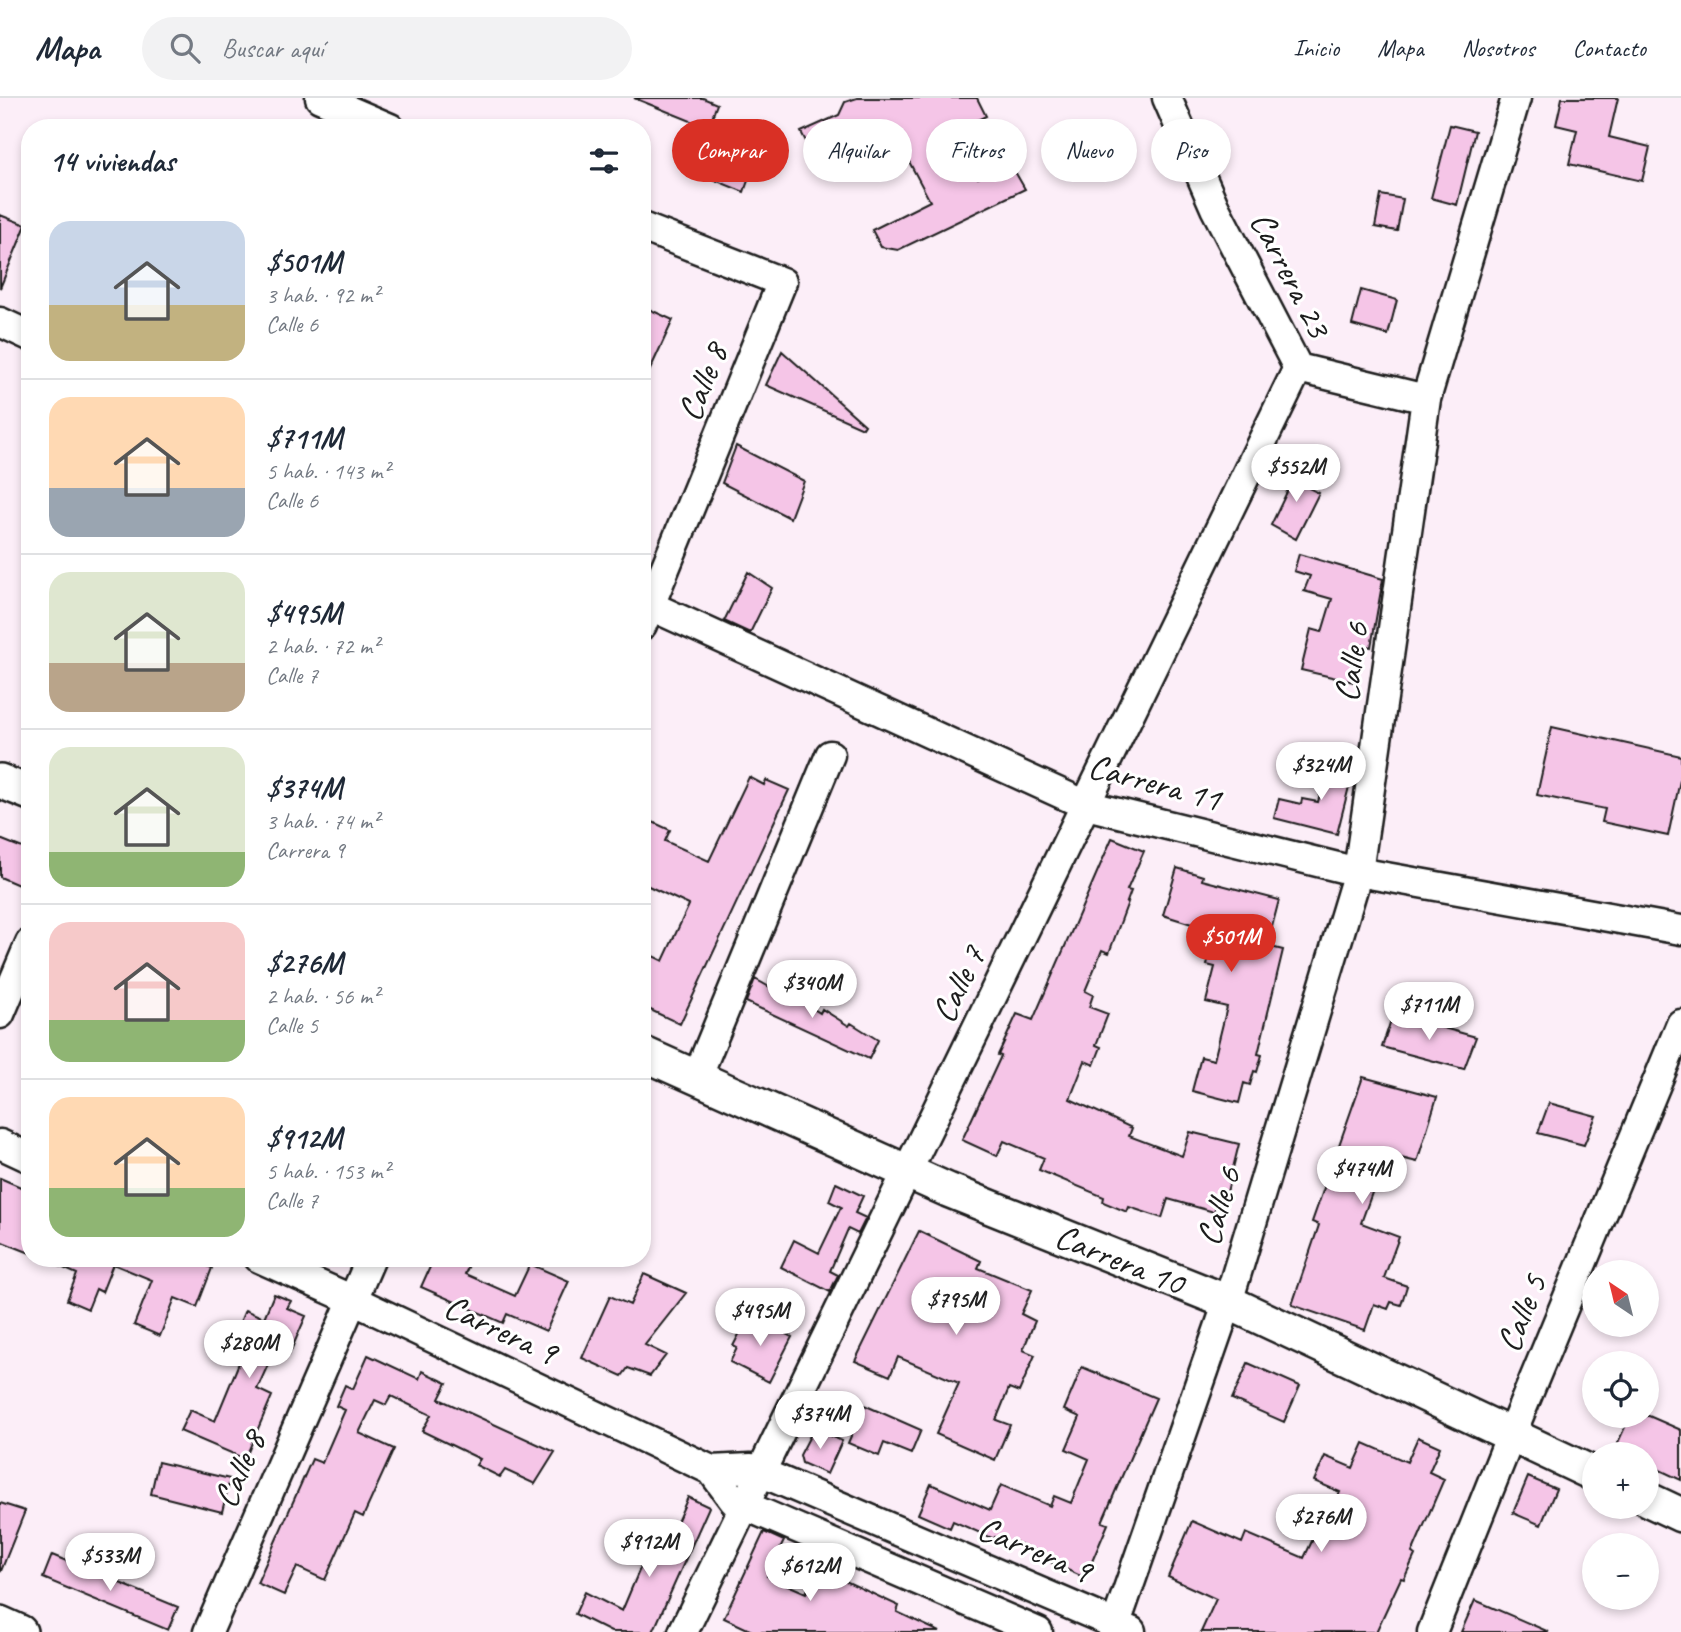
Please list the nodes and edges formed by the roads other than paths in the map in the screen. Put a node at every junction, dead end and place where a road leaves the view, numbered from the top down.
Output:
1 (320, 98) edge
2 (1167, 98) edge
3 (1516, 98) edge
4 (364, 119) edge
5 (651, 231) edge
6 (0, 322) edge
7 (21, 332) edge
8 (1298, 368) junction
9 (1426, 399) junction
10 (651, 597) edge
11 (651, 614) edge
12 (830, 755) dead end
13 (0, 781) edge
14 (21, 789) edge
15 (1086, 805) junction
16 (1358, 872) junction
17 (1681, 930) edge
18 (21, 964) edge
19 (0, 1014) edge
20 (1681, 1024) edge
21 (651, 1058) edge
22 (696, 1077) junction
23 (0, 1144) edge
24 (21, 1154) edge
25 (907, 1172) junction
26 (279, 1267) edge
27 (367, 1267) edge
28 (353, 1300) junction
29 (1228, 1302) junction
30 (1511, 1435) junction
31 (1582, 1468) edge
32 (711, 1470) junction
33 (761, 1472) junction
34 (745, 1505) junction
35 (1659, 1505) edge
36 (1681, 1515) edge
37 (0, 1623) edge
38 (1121, 1630) edge
39 (20, 1632) edge
40 (208, 1632) edge
41 (683, 1632) edge
42 (1038, 1632) edge
43 (1432, 1632) edge

1 - 4 street
2 - 8 street, Carrera 23
3 - 9 street, Calle 6
5 - 10 street, Calle 8
6 - 7 street
8 - 9 street
8 - 15 street, Calle 7
9 - 16 street, Calle 6
11 - 15 street, Carrera 11
12 - 22 street
13 - 14 street
15 - 16 street, Carrera 11
15 - 25 street, Calle 7
16 - 17 street, Carrera 11
16 - 29 street, Calle 6
18 - 19 street
20 - 30 street, Calle 5
21 - 22 street, Carrera 10
22 - 25 street, Carrera 10
23 - 24 street
25 - 29 street, Carrera 10
25 - 33 street, Calle 7
26 - 28 street, Carrera 9
27 - 28 street, Calle 8
28 - 32 street, Carrera 9
28 - 40 street, Calle 8
29 - 30 street, Carrera 10
29 - 38 street, Calle 6
30 - 31 street, Carrera 10
30 - 43 street, Calle 5
32 - 33 street, Carrera 9
32 - 34 street, Carrera 9
33 - 34 street, Calle 7
33 - 38 street, Carrera 9
34 - 41 street, Calle 7
34 - 42 street, Carrera 9
35 - 36 street
37 - 39 street

